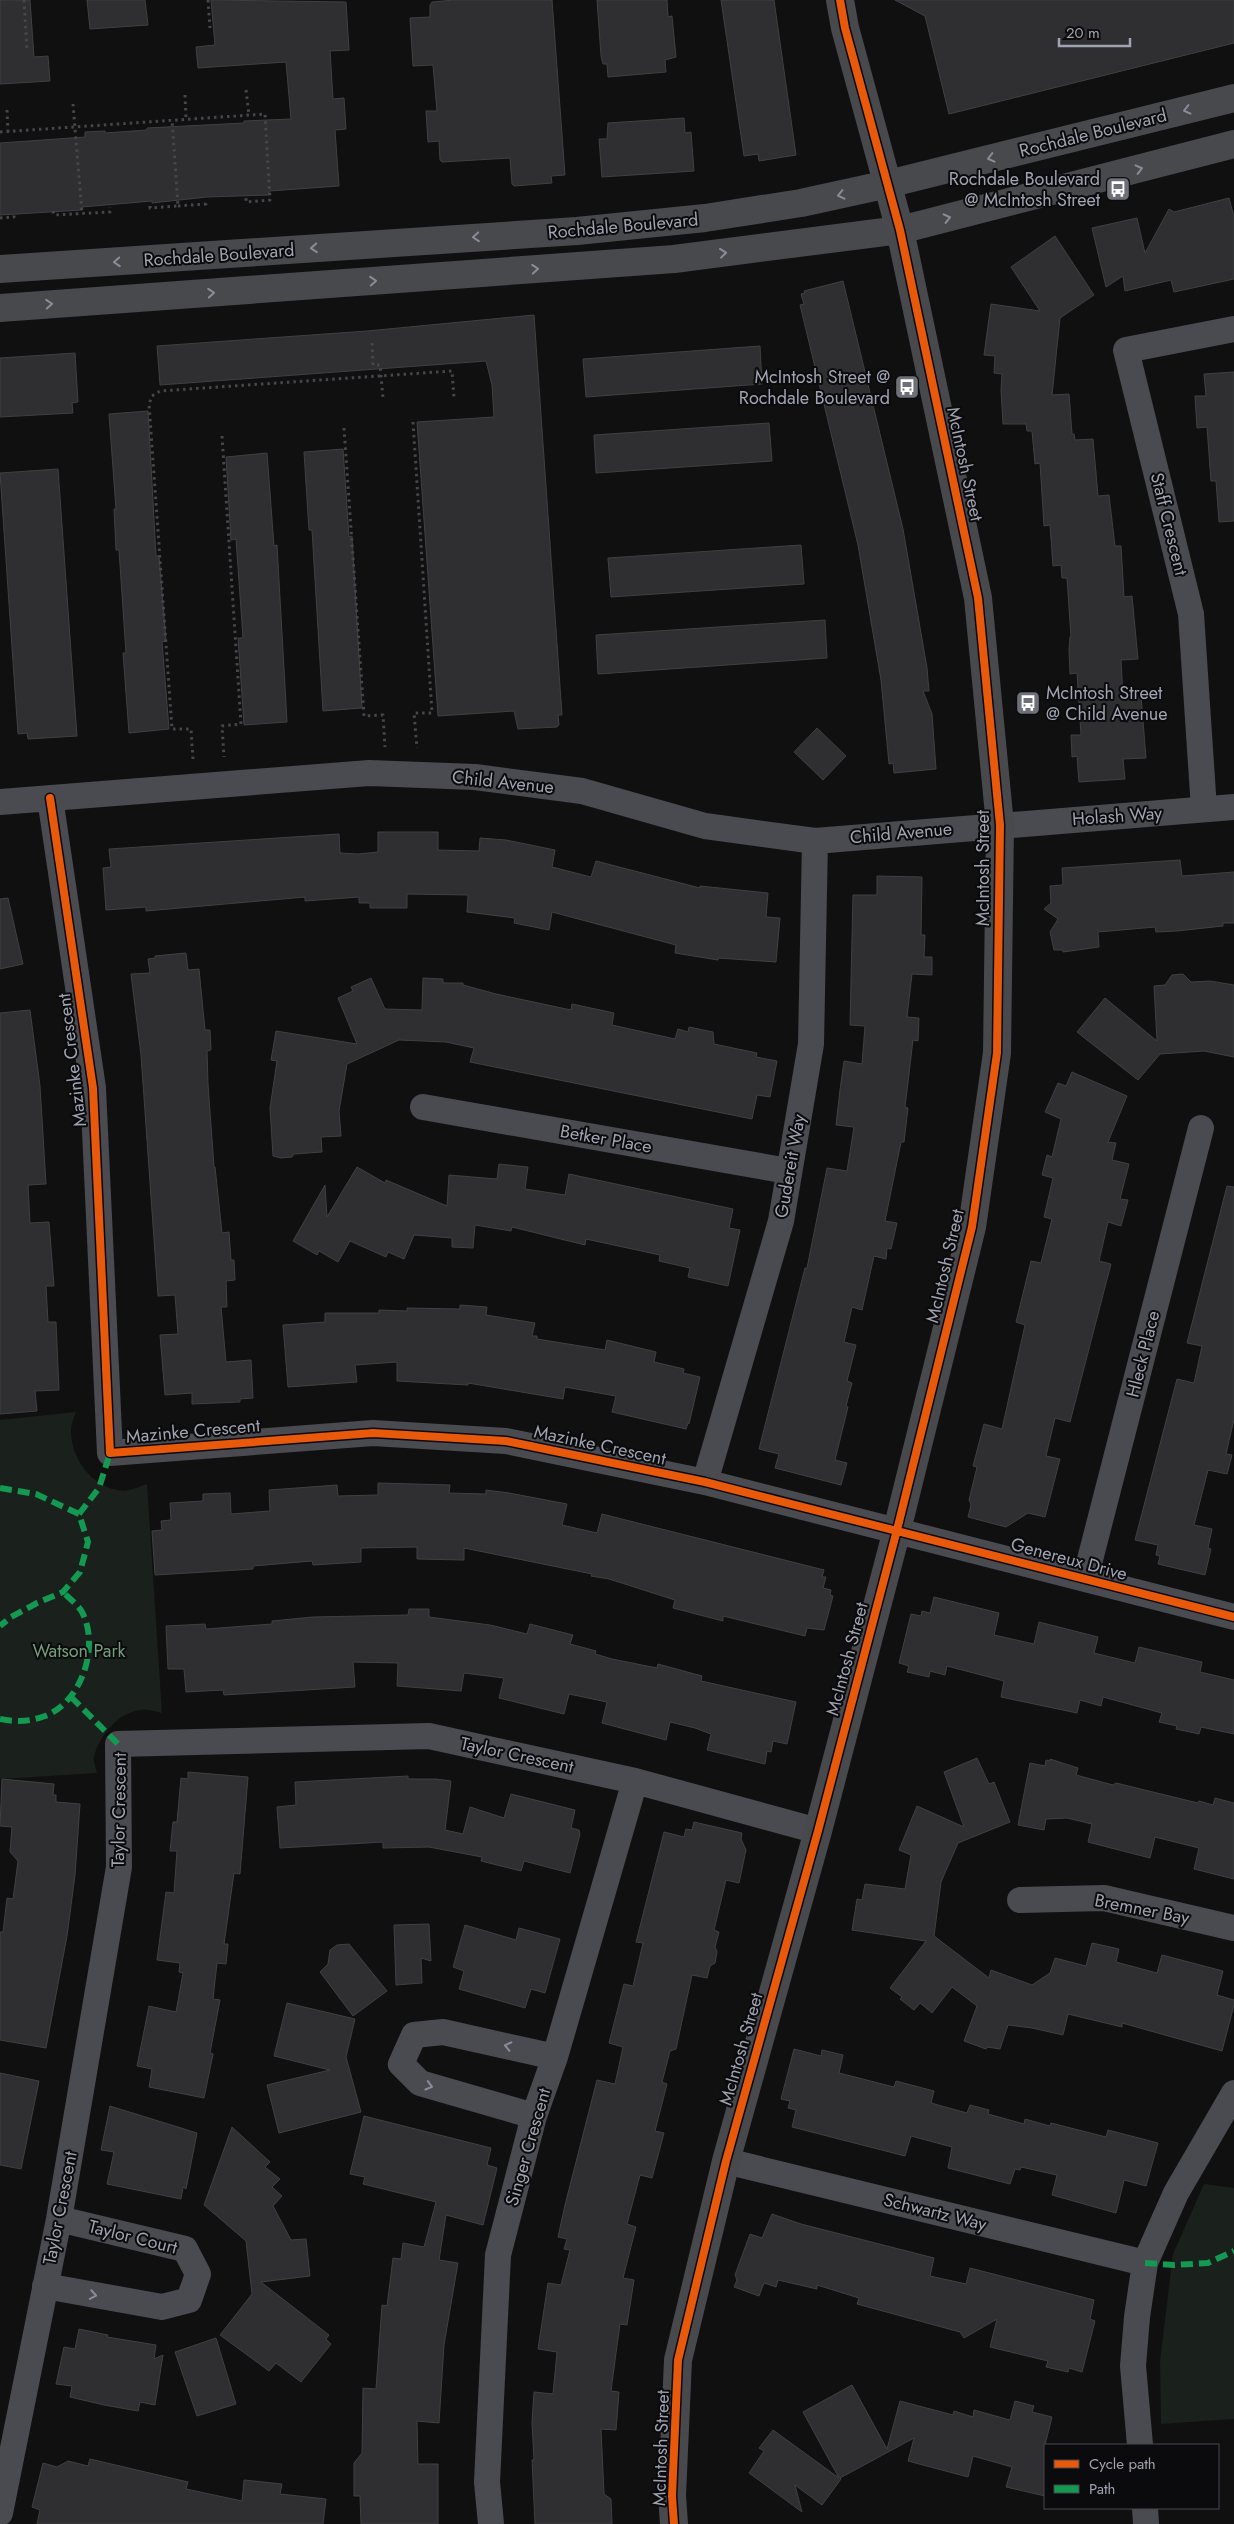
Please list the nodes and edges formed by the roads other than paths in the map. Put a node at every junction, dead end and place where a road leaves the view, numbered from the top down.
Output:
1 (840, 0) edge
2 (1234, 98) edge
3 (1234, 144) edge
4 (888, 184) junction
5 (900, 230) junction
6 (0, 270) edge
7 (0, 308) edge
8 (1234, 329) edge
9 (50, 798) junction
10 (0, 802) edge
11 (1234, 807) edge
12 (1204, 809) junction
13 (1000, 825) junction
14 (815, 841) junction
15 (423, 1107) dead end
16 (1201, 1128) dead end
17 (788, 1171) junction
18 (705, 1482) junction
19 (897, 1530) junction
20 (1085, 1579) junction
21 (1234, 1617) edge
22 (635, 1780) junction
23 (818, 1830) junction
24 (1020, 1900) dead end
25 (1234, 1928) edge
26 (555, 2057) junction
27 (1234, 2093) edge
28 (534, 2116) junction
29 (726, 2161) junction
30 (59, 2219) junction
31 (1145, 2263) junction
32 (46, 2286) junction
33 (1140, 2444) edge
34 (1145, 2509) edge
35 (0, 2513) edge
36 (491, 2524) edge
37 (674, 2524) edge
38 (1146, 2524) edge

1 - 4 street, McIntosh Street
2 -> 4 street, Rochdale Boulevard
5 -> 3 street, Rochdale Boulevard
4 - 5 street, McIntosh Street
4 -> 6 street, Rochdale Boulevard
7 -> 5 street, Rochdale Boulevard
5 - 13 street, McIntosh Street
8 - 12 street, Staff Crescent
9 - 10 street, Child Avenue
9 - 14 street, Child Avenue
9 - 18 street, Mazinke Crescent
11 - 12 street, Holash Way
12 - 13 street, Holash Way
13 - 14 street, Child Avenue
13 - 19 street, McIntosh Street
14 - 17 street, Gudereit Way
15 - 17 street, Betker Place
16 - 20 street, Hleck Place
17 - 18 street, Gudereit Way
18 - 19 street, Mazinke Crescent
19 - 20 street, Genereux Drive
19 - 23 street, McIntosh Street
20 - 21 street, Genereux Drive
22 - 23 street, Taylor Crescent
22 - 26 street, Singer Crescent
22 - 30 street, Taylor Crescent
23 - 29 street, McIntosh Street
24 - 25 street, Bremner Bay
26 - 28 street, Singer Crescent
26 -> 28 street
27 - 31 street
28 - 36 street, Singer Crescent
29 - 31 street, Schwartz Way
29 - 37 street, McIntosh Street
30 - 32 street, Taylor Crescent
32 -> 30 street, Taylor Court
31 - 33 street
32 - 35 street, Taylor Crescent
34 - 38 street

